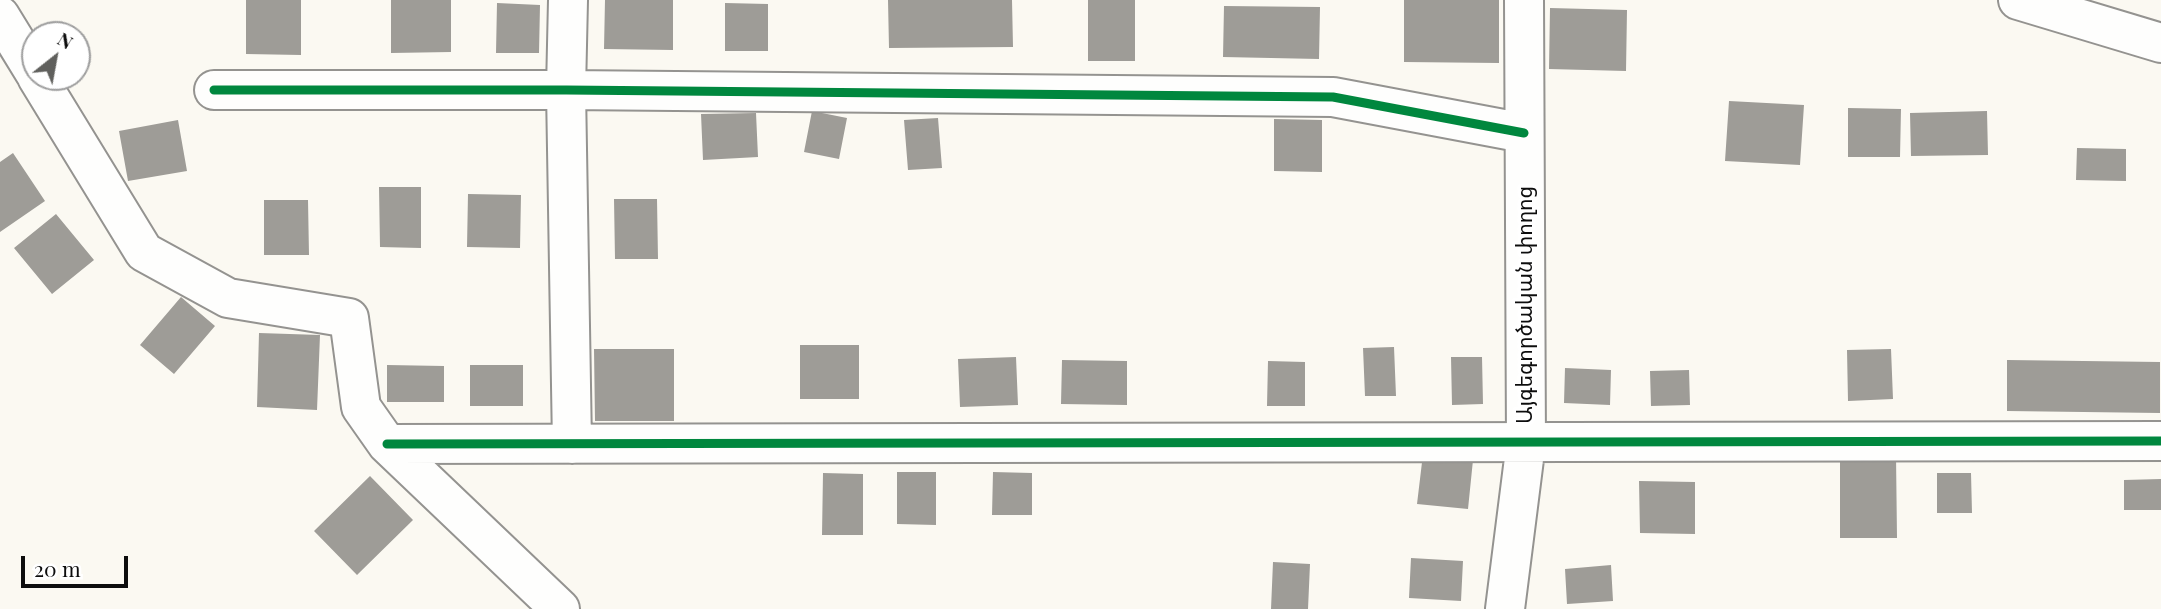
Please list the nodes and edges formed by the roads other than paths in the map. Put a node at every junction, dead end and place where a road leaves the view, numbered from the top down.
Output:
1 (568, 0) edge
2 (1524, 0) edge
3 (2018, 0) edge
4 (0, 16) edge
5 (2161, 43) edge
6 (21, 50) edge
7 (215, 90) dead end
8 (566, 90) junction
9 (46, 91) edge
10 (1524, 133) junction
11 (2161, 441) edge
12 (1526, 443) junction
13 (387, 444) junction
14 (572, 444) junction
15 (560, 609) edge
16 (1505, 609) edge

1 - 8 street
2 - 10 street, Այգեգործական փողոց
3 - 5 street
4 - 6 street
7 - 8 street
8 - 10 street
8 - 14 street
9 - 13 street
10 - 12 street, Այգեգործական փողոց
11 - 12 street
12 - 14 street
12 - 16 street, Այգեգործական փողոց
13 - 14 street
13 - 15 street

